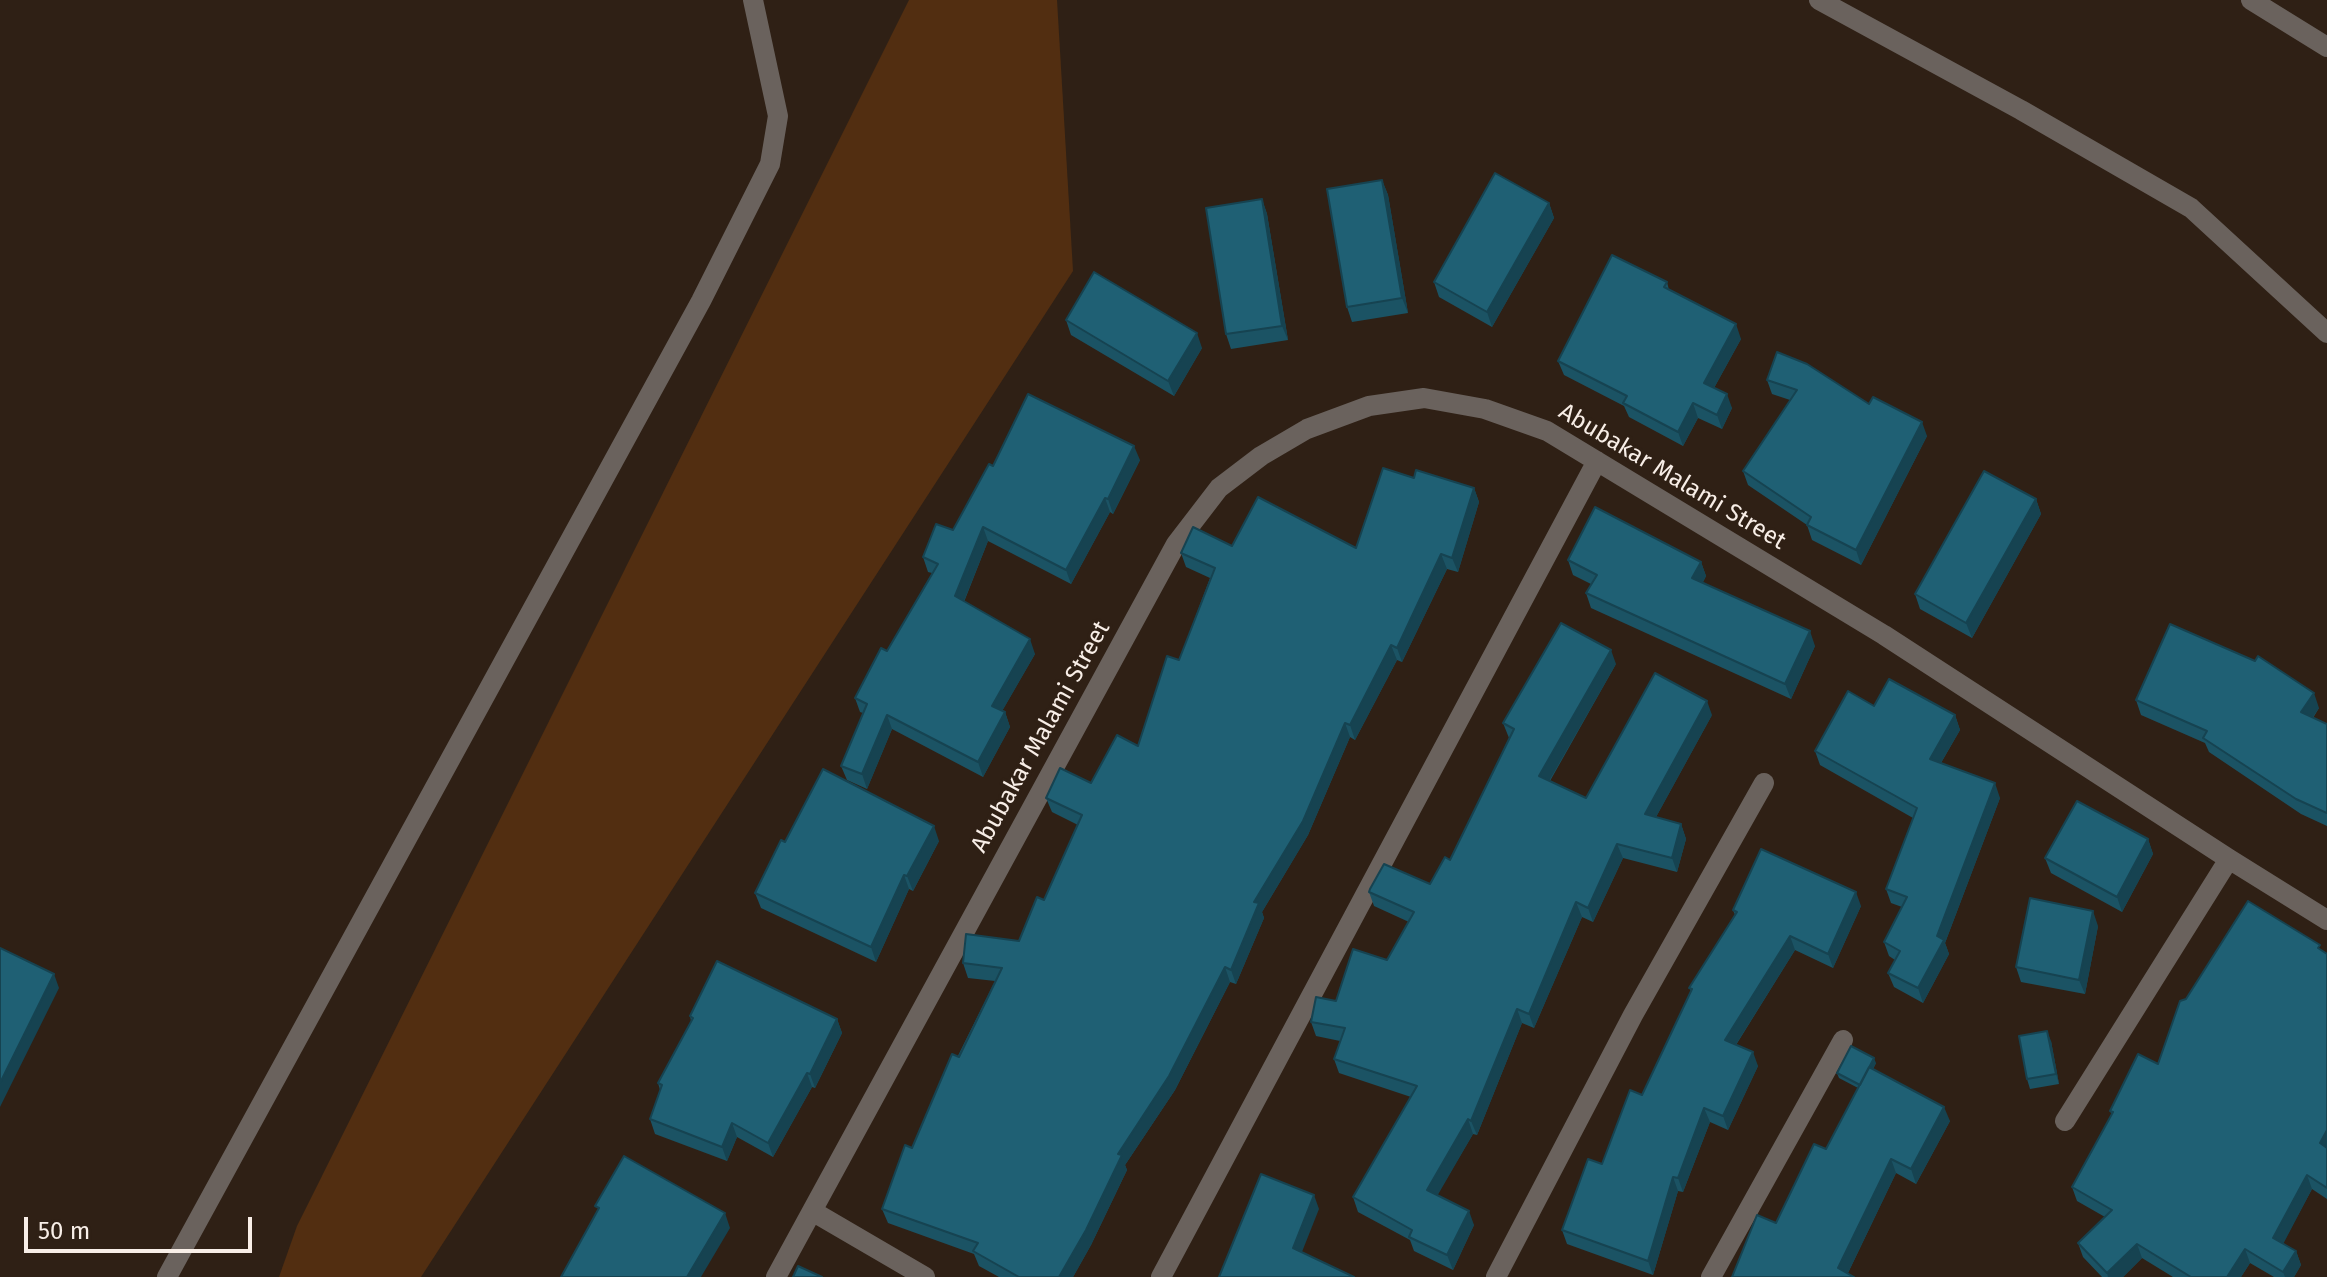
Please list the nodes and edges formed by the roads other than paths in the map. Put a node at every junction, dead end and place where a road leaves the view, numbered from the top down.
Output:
1 (753, 0) edge
2 (1819, 0) edge
3 (2251, 0) edge
4 (2327, 47) edge
5 (2327, 333) edge
6 (1597, 461) junction
7 (1764, 783) dead end
8 (2229, 859) junction
9 (2327, 920) edge
10 (1843, 1040) dead end
11 (2065, 1121) dead end
12 (812, 1211) junction
13 (1500, 1276) edge
14 (167, 1277) edge
15 (776, 1277) edge
16 (925, 1277) edge
17 (1161, 1277) edge
18 (1711, 1277) edge

1 - 14 street
2 - 5 street
3 - 4 street
6 - 8 street, Abubakar Malami Street
6 - 12 street, Abubakar Malami Street
6 - 17 street
7 - 13 street
8 - 9 street, Abubakar Malami Street
8 - 11 street
10 - 18 street
12 - 15 street, Abubakar Malami Street
12 - 16 street

